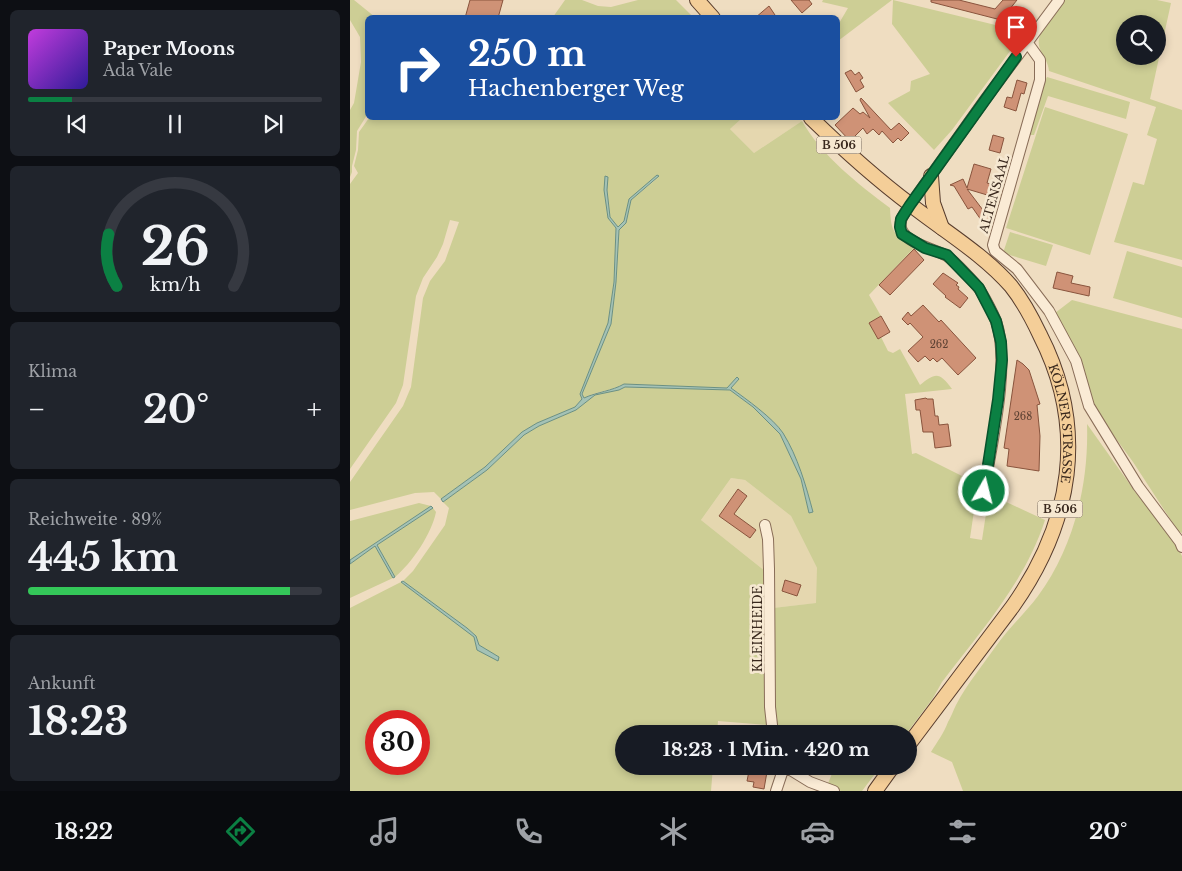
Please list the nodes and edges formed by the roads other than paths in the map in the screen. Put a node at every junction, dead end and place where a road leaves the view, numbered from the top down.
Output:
1 (697, 0) edge
2 (1059, 0) edge
3 (710, 15) edge
4 (1027, 42) junction
5 (813, 120) edge
6 (931, 176) junction
7 (910, 205) junction
8 (942, 229) junction
9 (984, 491) dead end
10 (765, 525) dead end
11 (1181, 543) edge
12 (772, 725) edge
13 (917, 734) edge
14 (781, 775) edge
15 (798, 775) edge
16 (887, 775) edge
17 (776, 791) edge
18 (834, 791) edge
19 (875, 791) edge

1 - 3 main road
2 - 4 street
4 - 6 street
4 - 11 street, ALTENSAAL
5 - 7 main road, KÖLNER STRASSE / B 506
6 - 7 street
6 - 8 main road
7 - 8 main road, KÖLNER STRASSE / B 506
7 - 9 street
8 - 13 main road, KÖLNER STRASSE / B 506
10 - 12 street, KLEINHEIDE
14 - 17 street
15 - 18 street
16 - 19 main road

